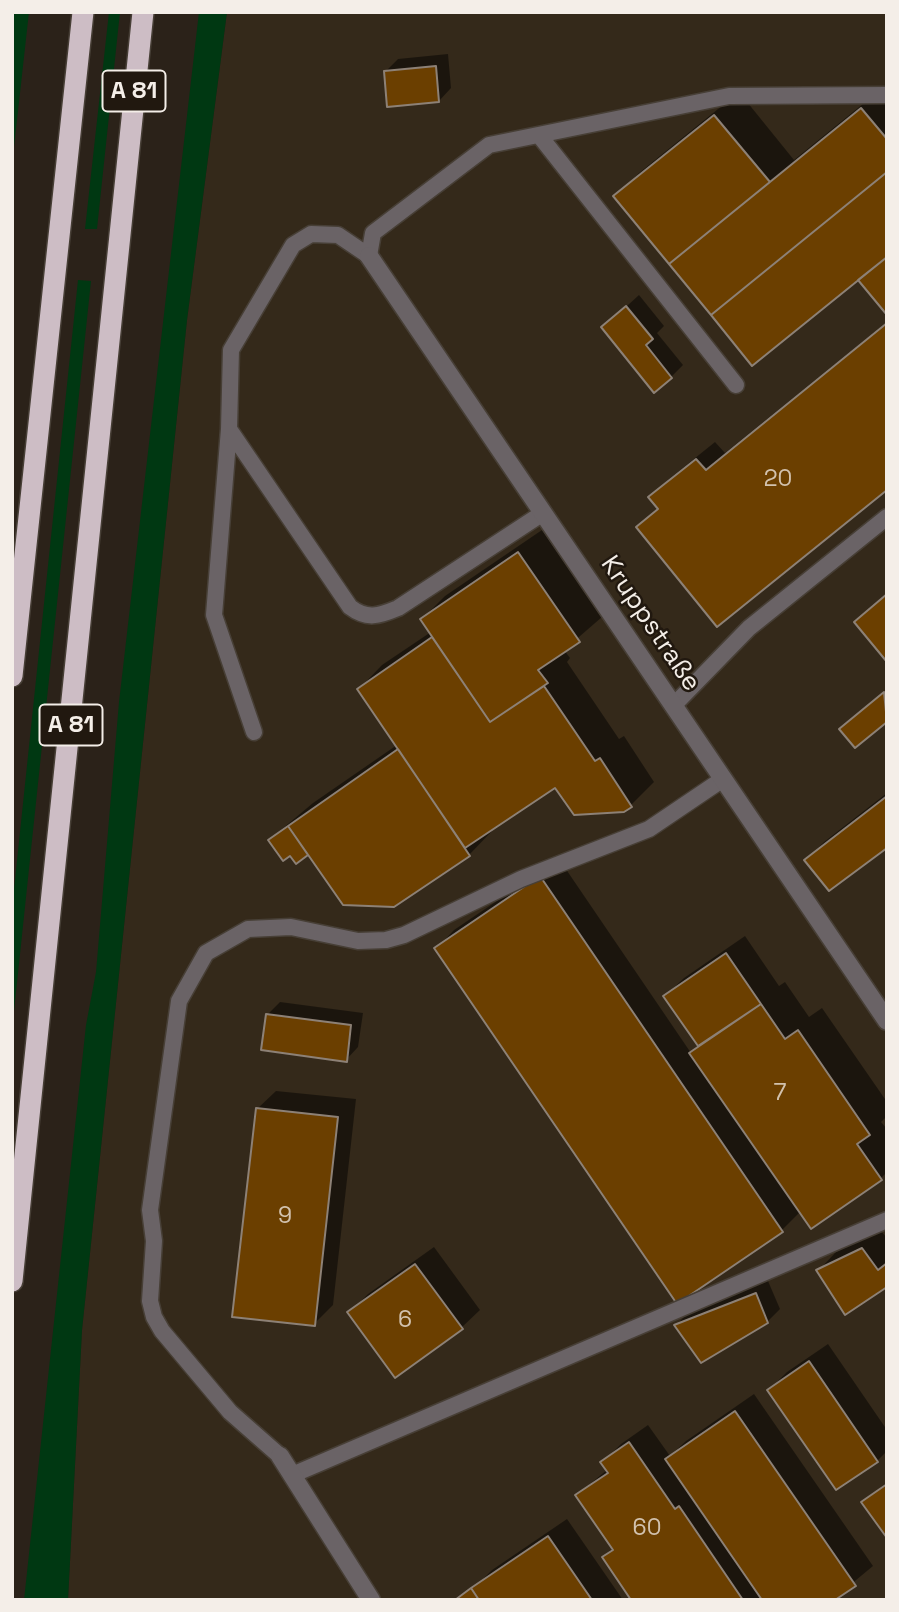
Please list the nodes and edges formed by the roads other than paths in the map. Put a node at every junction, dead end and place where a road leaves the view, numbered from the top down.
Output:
1 (83, 12) edge
2 (143, 12) edge
3 (887, 95) edge
4 (539, 135) junction
5 (369, 256) junction
6 (736, 385) dead end
7 (229, 429) junction
8 (543, 513) junction
9 (887, 517) edge
10 (12, 676) edge
11 (673, 706) junction
12 (254, 732) dead end
13 (723, 779) junction
14 (887, 1021) edge
15 (887, 1220) edge
16 (12, 1281) edge
17 (280, 1456) joint
18 (292, 1475) junction
19 (371, 1600) edge

1 - 10 highway, A 81
2 - 16 highway, A 81
3 - 4 lane
4 - 5 lane
4 - 6 lane
5 - 7 lane
5 - 8 street, Kruppstraße
7 - 8 lane
7 - 12 lane
8 - 11 street, Kruppstraße
9 - 11 lane
11 - 13 street, Kruppstraße
13 - 14 street, Kruppstraße
13 - 17 lane
15 - 18 lane
17 - 18 street
18 - 19 street

